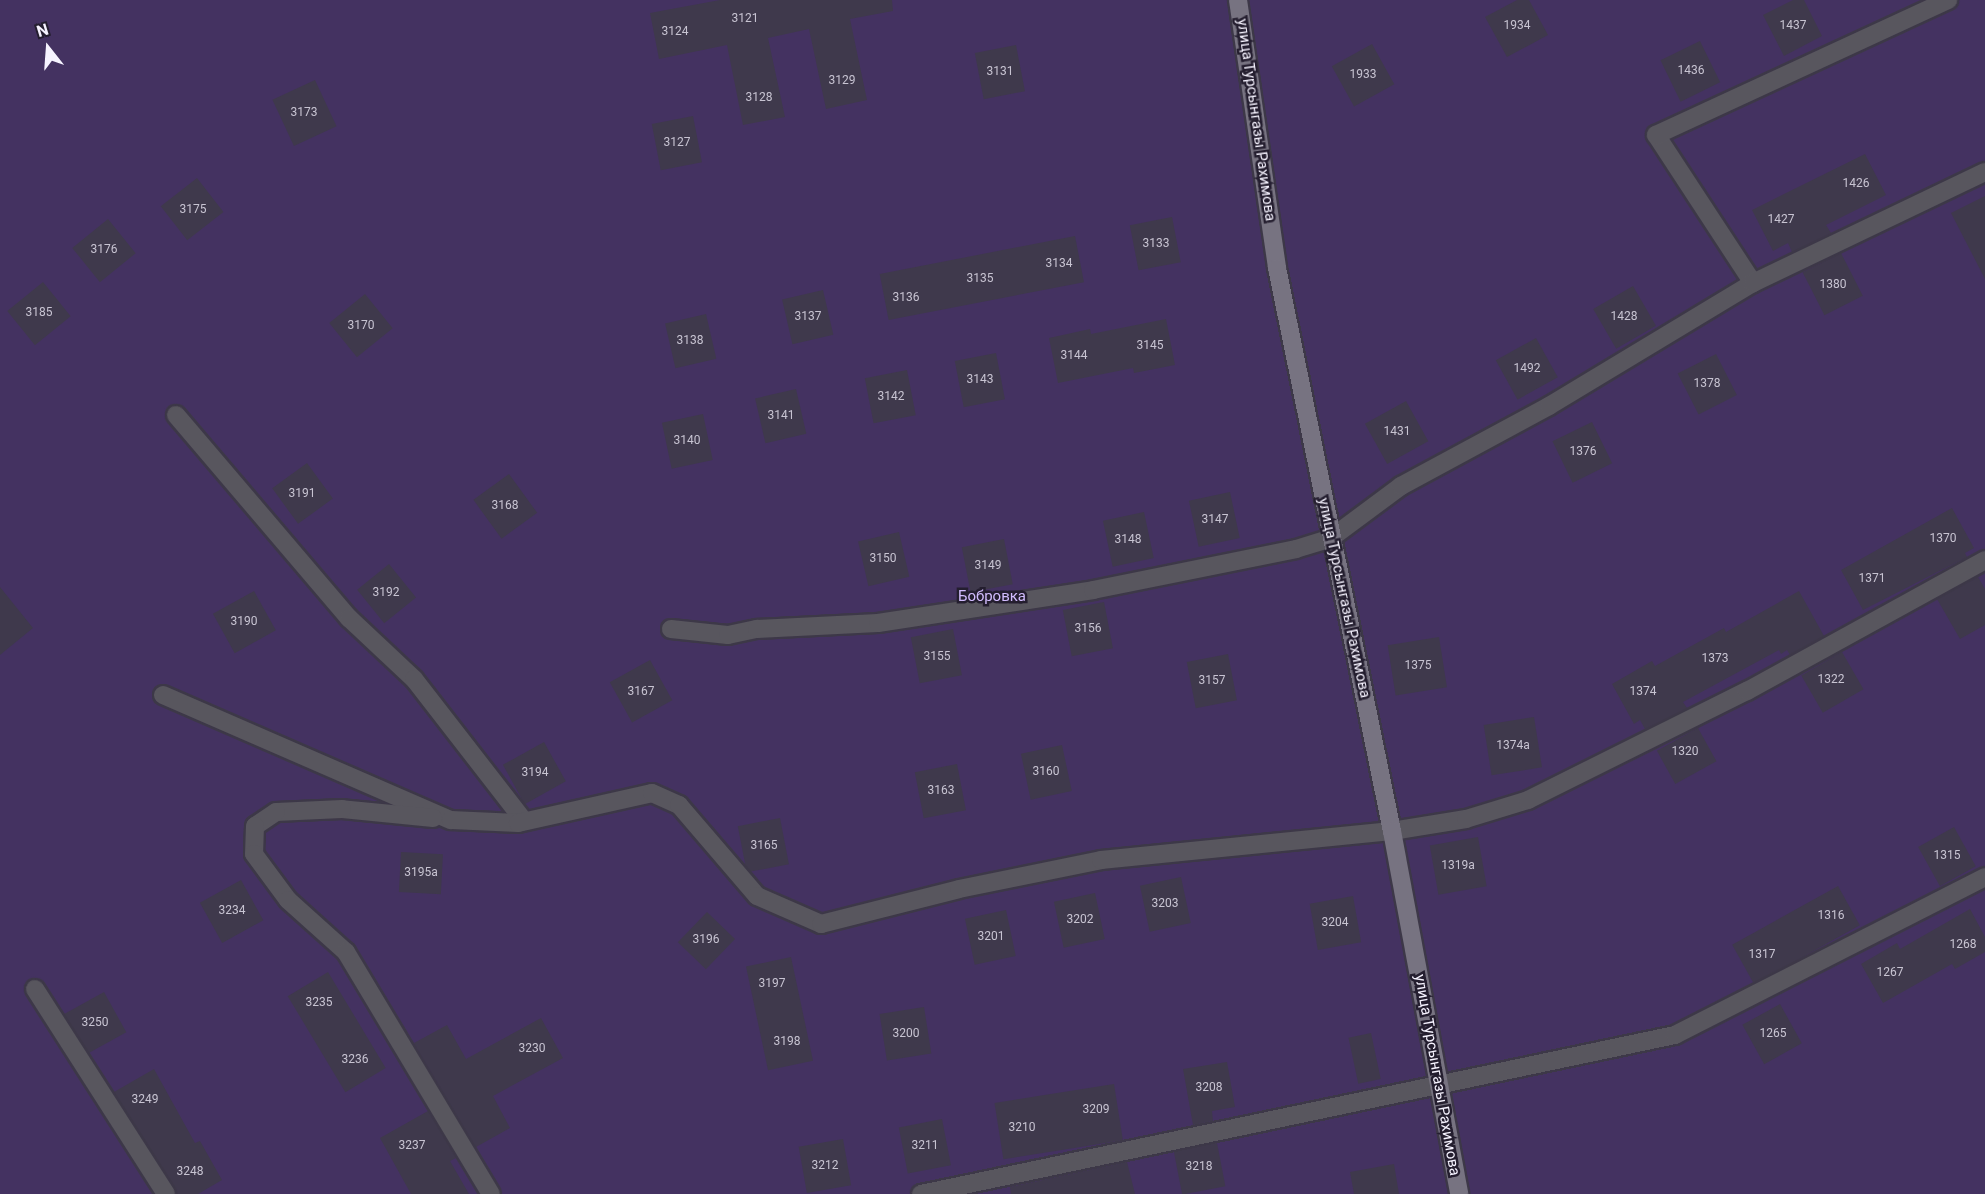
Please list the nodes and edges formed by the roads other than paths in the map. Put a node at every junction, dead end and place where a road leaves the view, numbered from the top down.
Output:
1 (1238, 0) edge
2 (1948, 0) edge
3 (1985, 172) edge
4 (1753, 283) junction
5 (176, 415) dead end
6 (1331, 538) junction
7 (1985, 560) edge
8 (671, 629) dead end
9 (164, 695) dead end
10 (451, 820) junction
11 (524, 821) junction
12 (1392, 831) junction
13 (1985, 877) edge
14 (35, 989) dead end
15 (1439, 1087) junction
16 (166, 1194) edge
17 (491, 1194) edge
18 (921, 1194) edge
19 (1459, 1194) edge

1 - 6 street, улица Турсынгазы Рахимова
2 - 4 street
3 - 4 street
4 - 6 street
5 - 11 street
6 - 8 street
6 - 12 street, улица Турсынгазы Рахимова
7 - 12 street
9 - 10 street
10 - 11 street
10 - 17 street
11 - 12 street
12 - 15 street, улица Турсынгазы Рахимова
13 - 15 street
14 - 16 street
15 - 18 street
15 - 19 street, улица Турсынгазы Рахимова

